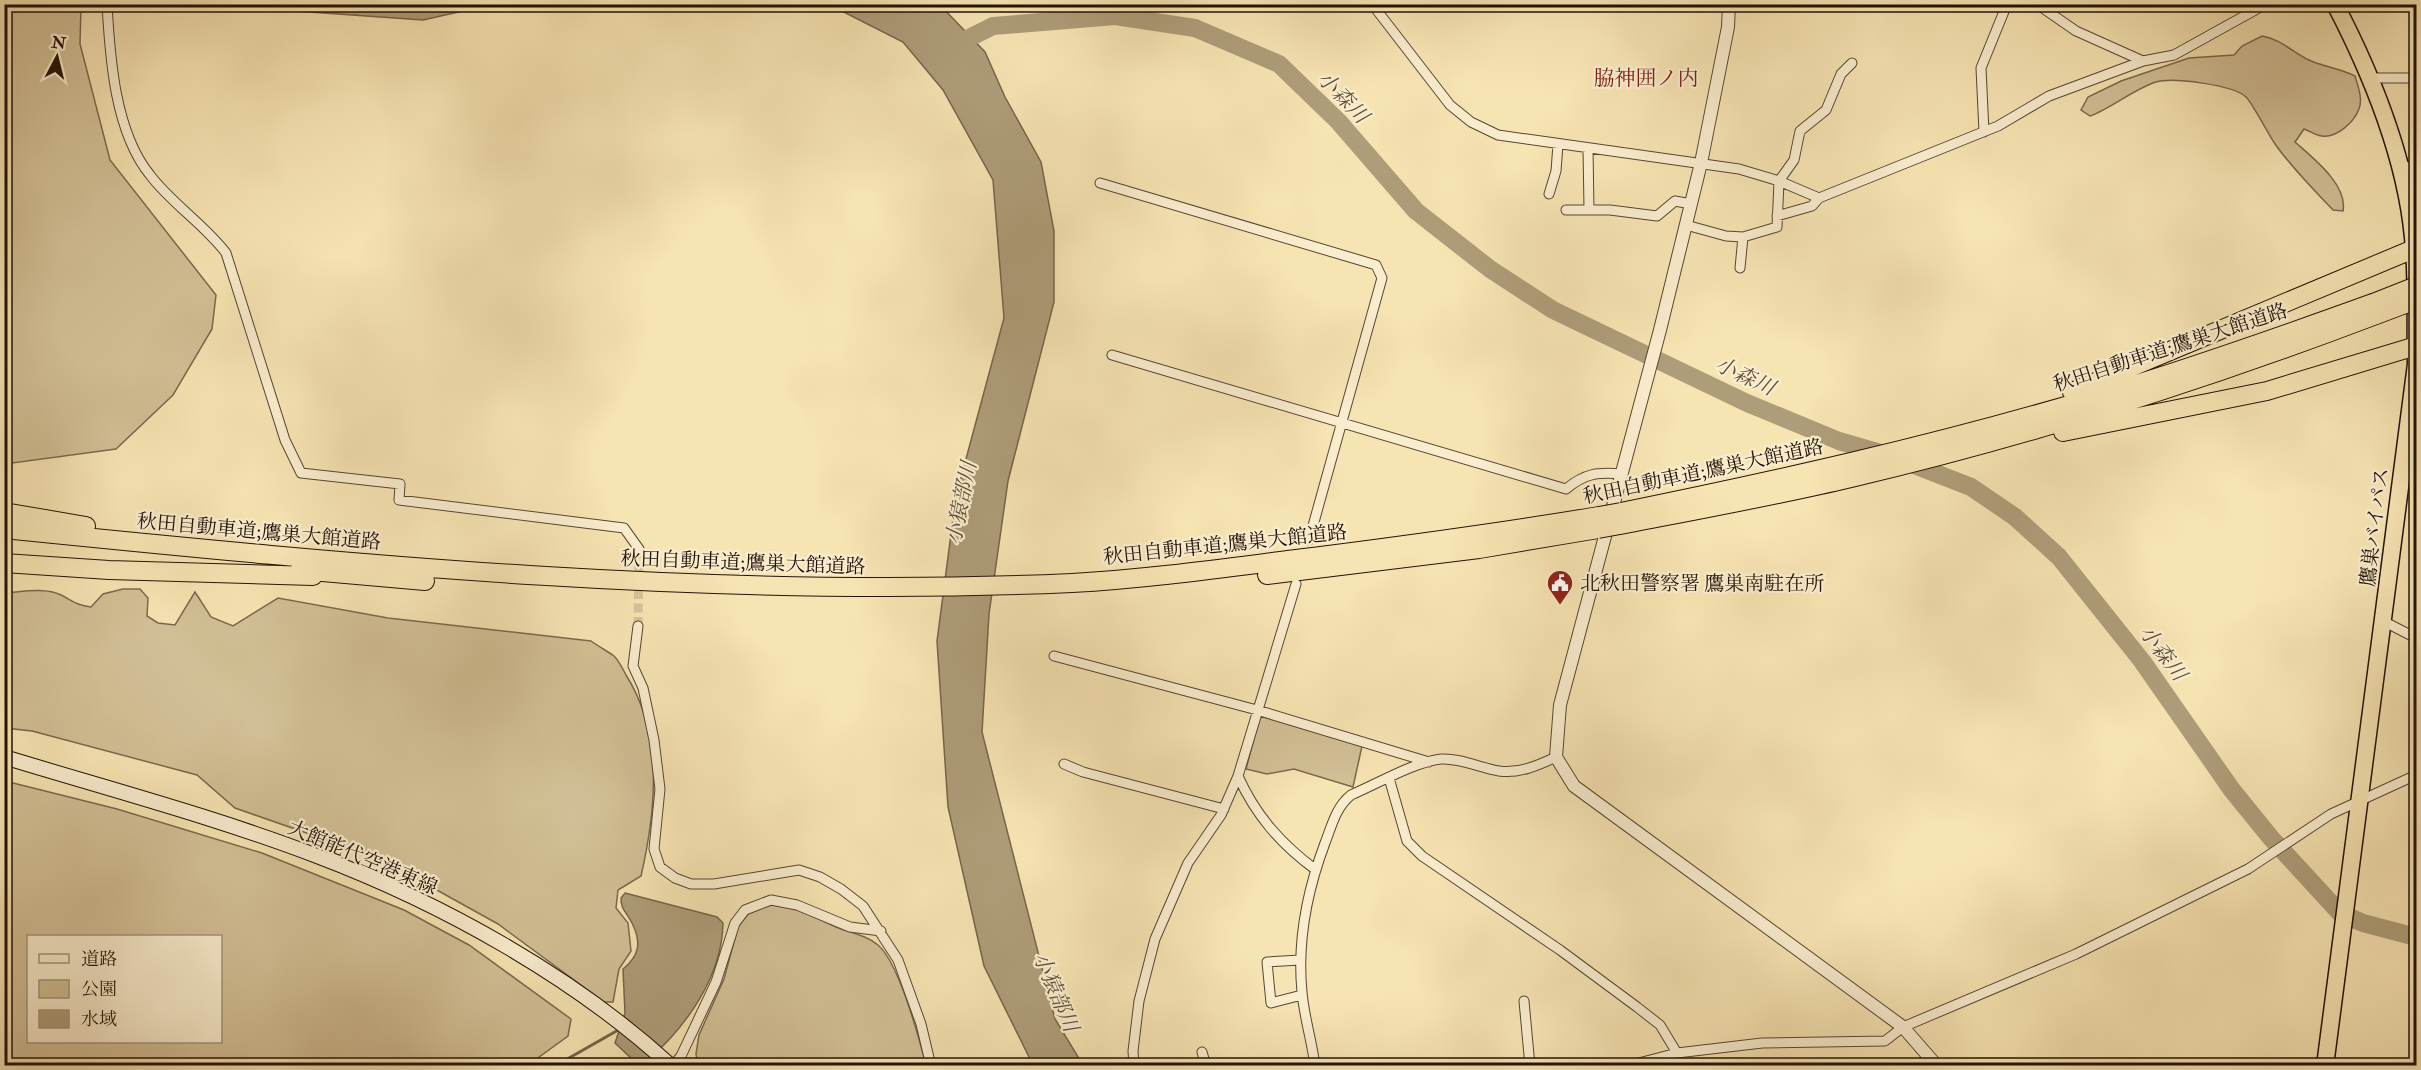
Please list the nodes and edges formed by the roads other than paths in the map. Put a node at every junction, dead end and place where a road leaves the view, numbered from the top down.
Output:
1 (107, 4) edge
2 (1372, 4) edge
3 (1729, 4) edge
4 (2007, 4) edge
5 (2037, 4) edge
6 (2266, 4) edge
7 (2335, 4) edge
8 (2143, 61) junction
9 (1852, 63) dead end
10 (2371, 78) junction
11 (2416, 78) edge
12 (1984, 132) junction
13 (1558, 144) junction
14 (1588, 148) junction
15 (1701, 163) junction
16 (2398, 164) junction
17 (2416, 170) edge
18 (1779, 181) junction
19 (1100, 183) dead end
20 (1548, 194) dead end
21 (1819, 198) junction
22 (1691, 204) junction
23 (1589, 209) junction
24 (1566, 210) dead end
25 (1777, 216) junction
26 (1686, 225) junction
27 (1743, 237) junction
28 (2415, 248) edge
29 (1740, 268) dead end
30 (2416, 286) edge
31 (2416, 300) edge
32 (2374, 309) junction
33 (2416, 346) edge
34 (1112, 355) dead end
35 (1342, 422) junction
36 (2012, 429) junction
37 (1622, 474) junction
38 (1787, 485) junction
39 (4, 512) edge
40 (4, 529) edge
41 (4, 540) edge
42 (1308, 540) dead end
43 (639, 549) tunnel mouth
44 (4, 562) edge
45 (432, 569) junction
46 (384, 578) junction
47 (1296, 584) dead end
48 (868, 593) junction
49 (2383, 621) junction
50 (638, 626) tunnel mouth
51 (2416, 638) edge
52 (1054, 656) dead end
53 (1257, 710) junction
54 (4, 757) edge
55 (1556, 757) junction
56 (1428, 762) junction
57 (1064, 764) dead end
58 (2416, 775) edge
59 (1238, 776) junction
60 (1389, 778) junction
61 (2360, 801) junction
62 (1224, 809) junction
63 (1316, 870) junction
64 (881, 931) junction
65 (1300, 960) junction
66 (1302, 995) junction
67 (1524, 1001) dead end
68 (1904, 1027) junction
69 (1202, 1052) dead end
70 (1677, 1053) junction
71 (672, 1065) edge
72 (931, 1065) edge
73 (1134, 1065) edge
74 (1206, 1065) edge
75 (1315, 1065) edge
76 (1530, 1065) edge
77 (1627, 1065) edge
78 (1937, 1065) edge
79 (2325, 1065) edge

1 - 43 street
2 - 13 street
3 - 15 street
4 - 12 street
5 - 8 street
6 - 8 street
7 - 10 highway, 鷹巣バイパス
8 - 12 street
9 - 18 street
10 - 11 street
10 - 16 highway, 鷹巣バイパス
12 - 21 street
13 - 14 street
13 - 20 street
14 - 15 street
14 - 23 street
15 - 18 street
15 - 22 street
16 - 17 street
16 - 28 highway, 鷹巣バイパス
18 - 21 street
18 - 25 street
19 - 35 street
21 - 25 street
22 - 23 street
22 - 26 street
23 - 24 street
25 - 27 street
26 - 27 street
26 - 37 street
27 - 29 street
28 - 33 highway, 鷹巣バイパス
28 - 36 highway
30 - 32 highway, 秋田自動車道;鷹巣大館道路, bridge
31 - 32 highway, 秋田自動車道;鷹巣大館道路, bridge
32 - 36 highway, 秋田自動車道;鷹巣大館道路
33 - 36 highway
33 - 49 highway, 鷹巣バイパス
34 - 35 street
35 - 37 street
35 - 42 street
36 - 38 highway, 秋田自動車道;鷹巣大館道路
36 - 38 highway, 秋田自動車道;鷹巣大館道路
37 - 55 street
38 - 48 highway, 秋田自動車道;鷹巣大館道路, bridge
39 - 45 highway
40 - 45 highway, 秋田自動車道;鷹巣大館道路
41 - 46 highway, 秋田自動車道;鷹巣大館道路
44 - 46 highway
45 - 48 highway, 秋田自動車道;鷹巣大館道路
46 - 48 highway, 秋田自動車道;鷹巣大館道路
47 - 53 street
49 - 51 street
49 - 61 highway, 鷹巣バイパス
50 - 64 street
52 - 53 street
53 - 56 street
53 - 59 street
54 - 71 main road, 大館能代空港東線
55 - 56 street
55 - 68 street
56 - 60 street
57 - 62 street
58 - 61 street
59 - 62 street
59 - 63 street
60 - 63 street
60 - 70 street
61 - 68 street
61 - 79 highway, 鷹巣バイパス
62 - 73 street
63 - 65 street
64 - 71 street
64 - 72 street
65 - 66 street
65 - 66 street
66 - 75 street
67 - 76 street
68 - 70 street
68 - 78 street
69 - 74 street
70 - 77 street

